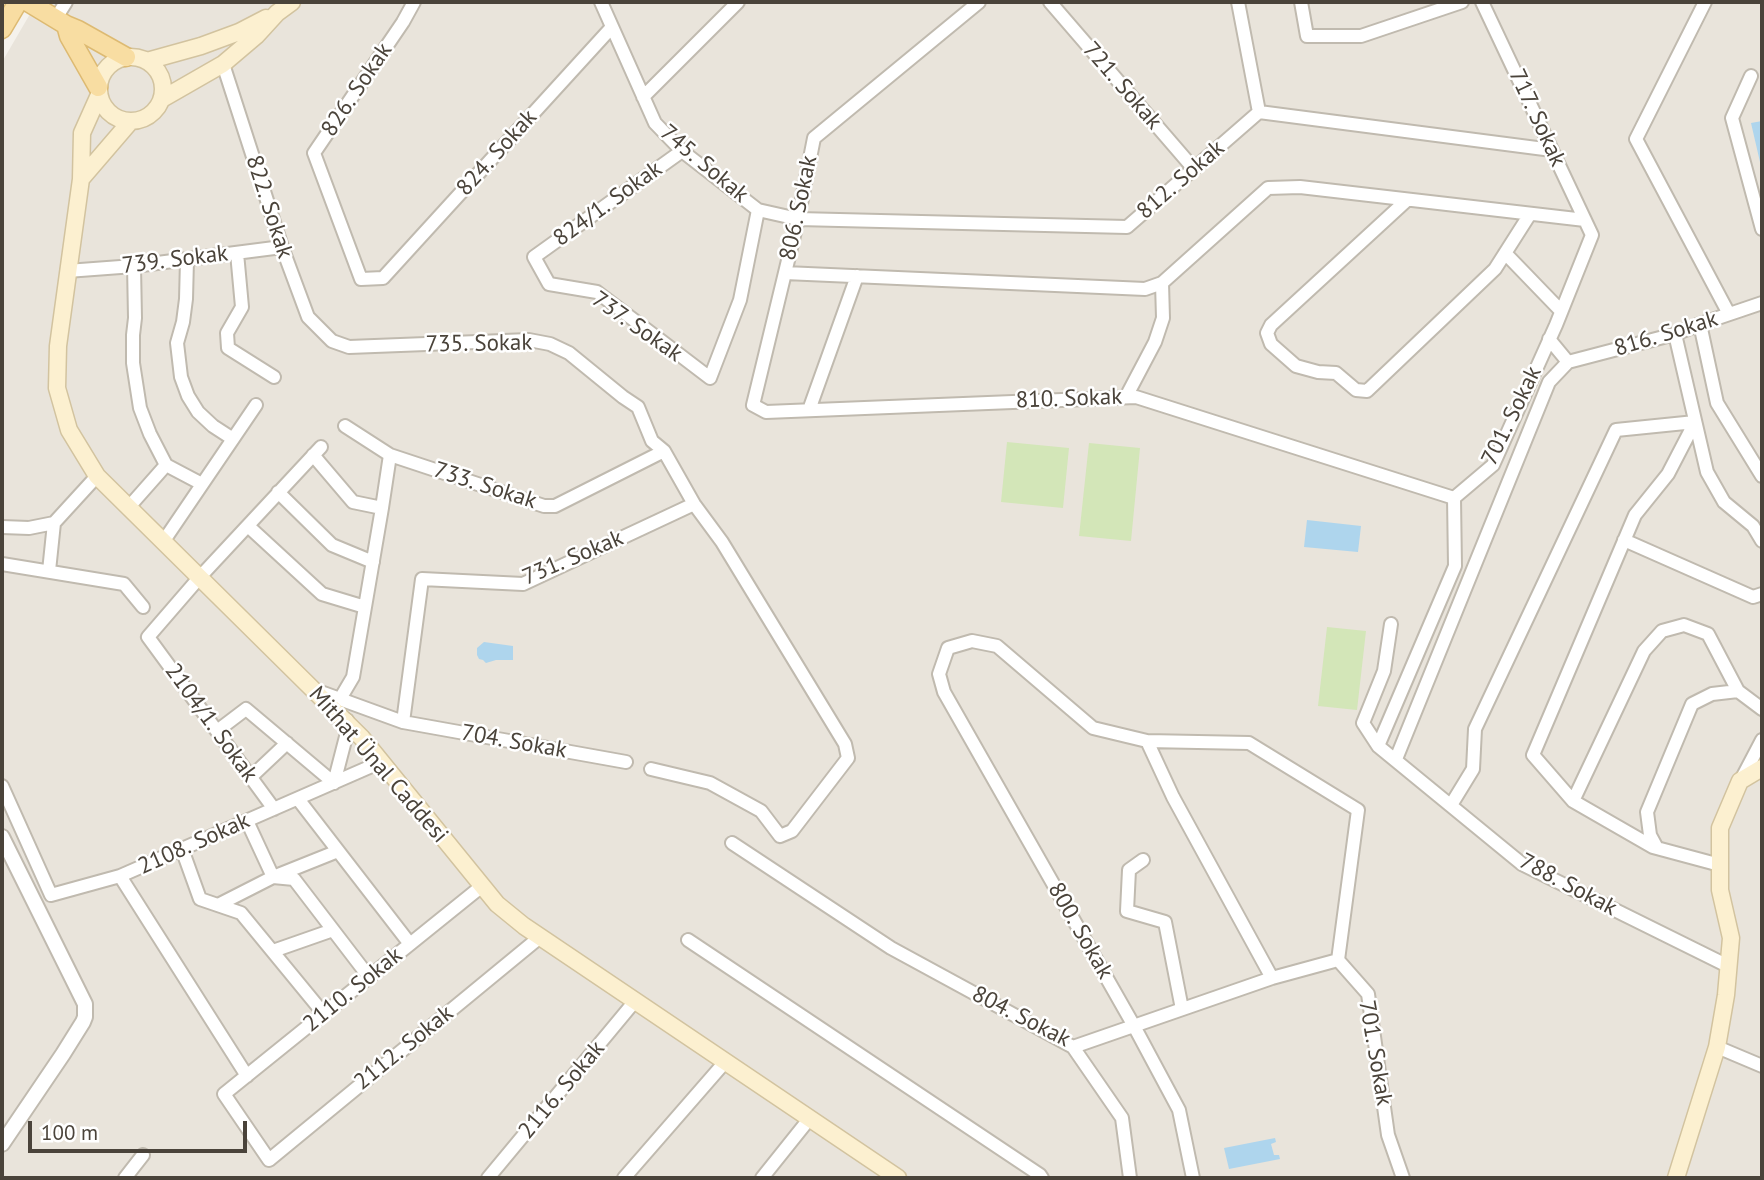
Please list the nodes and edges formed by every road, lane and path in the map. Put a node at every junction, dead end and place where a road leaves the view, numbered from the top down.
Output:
1 (18, 2) edge
2 (28, 2) edge
3 (66, 2) edge
4 (292, 2) edge
5 (414, 2) edge
6 (738, 2) edge
7 (979, 2) edge
8 (1050, 2) edge
9 (1238, 2) edge
10 (1301, 2) edge
11 (1414, 2) edge
12 (1462, 2) edge
13 (1482, 2) edge
14 (1704, 2) edge
15 (603, 3) edge
16 (277, 13) junction
17 (1421, 15) junction
18 (61, 22) junction
19 (612, 27) junction
20 (2, 29) edge
21 (126, 57) junction
22 (147, 61) junction
23 (223, 64) junction
24 (1751, 76) dead end
25 (99, 91) junction
26 (643, 97) junction
27 (162, 99) junction
28 (1259, 112) junction
29 (130, 122) junction
30 (1552, 150) junction
31 (682, 151) junction
32 (1194, 169) junction
33 (81, 180) junction
34 (1407, 200) junction
35 (758, 210) junction
36 (1530, 214) junction
37 (798, 219) junction
38 (1586, 220) junction
39 (1762, 229) edge
40 (1592, 235) joint
41 (282, 247) junction
42 (237, 253) junction
43 (1505, 253) junction
44 (534, 257) joint
45 (187, 260) junction
46 (134, 266) junction
47 (67, 271) junction
48 (785, 273) junction
49 (857, 276) junction
50 (383, 278) joint
51 (1162, 283) junction
52 (1762, 303) edge
53 (1562, 311) junction
54 (1729, 314) junction
55 (1700, 324) junction
56 (1675, 334) junction
57 (1549, 339) junction
58 (332, 341) joint
59 (1568, 362) junction
60 (274, 377) dead end
61 (710, 378) joint
62 (1126, 397) junction
63 (256, 405) dead end
64 (753, 405) joint
65 (809, 410) junction
66 (1695, 422) junction
67 (345, 426) dead end
68 (233, 439) junction
69 (664, 451) junction
70 (390, 455) junction
71 (166, 465) junction
72 (97, 475) junction
73 (1762, 476) edge
74 (202, 484) junction
75 (278, 492) junction
76 (1454, 498) junction
77 (694, 504) junction
78 (128, 508) junction
79 (382, 509) junction
80 (54, 523) junction
81 (248, 526) junction
82 (2, 527) edge
83 (1624, 540) junction
84 (1762, 541) edge
85 (163, 542) junction
86 (373, 562) junction
87 (2, 564) edge
88 (49, 571) junction
89 (200, 578) junction
90 (1762, 594) edge
91 (143, 607) dead end
92 (365, 607) junction
93 (1391, 624) dead end
94 (314, 690) junction
95 (1738, 691) junction
96 (340, 699) junction
97 (1762, 709) edge
98 (403, 722) junction
99 (349, 725) junction
100 (217, 731) junction
101 (1762, 740) edge
102 (1147, 741) junction
103 (287, 743) junction
104 (1378, 746) junction
105 (1396, 759) junction
106 (381, 762) junction
107 (625, 762) dead end
108 (1762, 768) edge
109 (651, 769) dead end
110 (251, 777) junction
111 (1740, 780) junction
112 (334, 783) junction
113 (2, 786) edge
114 (298, 799) junction
115 (1573, 801) junction
116 (1451, 805) junction
117 (274, 809) junction
118 (247, 821) junction
119 (2, 837) edge
120 (732, 843) dead end
121 (1657, 848) junction
122 (182, 849) junction
123 (338, 850) junction
124 (1143, 860) dead end
125 (1720, 865) junction
126 (120, 876) junction
127 (273, 877) junction
128 (482, 886) junction
129 (218, 905) junction
130 (333, 930) junction
131 (540, 937) junction
132 (688, 940) dead end
133 (410, 944) junction
134 (272, 951) junction
135 (1338, 960) junction
136 (1728, 966) junction
137 (369, 977) junction
138 (1272, 978) junction
139 (635, 1001) junction
140 (1182, 1009) junction
141 (324, 1014) junction
142 (1134, 1026) junction
143 (1073, 1047) junction
144 (1717, 1047) junction
145 (725, 1062) junction
146 (1762, 1066) edge
147 (247, 1076) junction
148 (224, 1094) joint
149 (810, 1118) junction
150 (2, 1144) edge
151 (143, 1156) dead end
152 (125, 1178) edge
153 (488, 1178) edge
154 (624, 1178) edge
155 (762, 1178) edge
156 (898, 1178) edge
157 (1042, 1178) edge
158 (1130, 1178) edge
159 (1193, 1178) edge
160 (1403, 1178) edge
161 (1676, 1178) edge

1 - 20 main road
2 - 18 main road
3 - 18 street
4 - 16 main road
5 - 50 street, 826. Sokak
6 - 26 street
7 - 37 street, 806. Sokak
8 - 32 street, 721. Sokak
9 - 28 street
10 - 17 street
11 - 17 street
12 - 17 street
13 - 30 street, 717. Sokak
14 - 54 street
15 - 19 street, 745. Sokak
16 - 22 main road
16 - 23 main road
18 - 21 main road
18 - 25 main road
19 - 26 street, 745. Sokak
19 - 50 street, 824. Sokak
21 - 22 main road
21 - 25 main road
22 - 27 main road
23 - 27 main road
23 - 41 street, 822. Sokak
24 - 39 street
25 - 29 main road
25 - 33 main road, Mithat Ünal Caddesi
26 - 31 street, 745. Sokak
27 - 29 main road
28 - 30 street
28 - 32 street, 812. Sokak
29 - 33 main road
30 - 38 street, 717. Sokak
31 - 35 street, 745. Sokak
31 - 44 street, 824/1. Sokak
32 - 37 street, 812. Sokak
33 - 47 main road, Mithat Ünal Caddesi
34 - 36 street
34 - 43 street
34 - 51 street
35 - 37 street, 745. Sokak
35 - 61 street, 806. Sokak
36 - 38 street
36 - 43 street
37 - 48 street, 806. Sokak
38 - 40 street, 717. Sokak
40 - 53 street, 701. Sokak
41 - 42 street, 739. Sokak
41 - 58 street, 822. Sokak
42 - 45 street, 739. Sokak
42 - 60 street
43 - 53 street
44 - 61 street, 737. Sokak
45 - 46 street, 739. Sokak
45 - 68 street
46 - 47 street, 739. Sokak
46 - 71 street
47 - 72 main road, Mithat Ünal Caddesi
48 - 49 street
48 - 64 street, 806. Sokak
49 - 51 street
49 - 65 street
51 - 62 street
52 - 54 street, 816. Sokak
53 - 57 street, 701. Sokak
54 - 55 street, 816. Sokak
55 - 56 street, 816. Sokak
55 - 73 street
56 - 59 street, 816. Sokak
56 - 66 street
57 - 59 street
57 - 76 street, 701. Sokak
58 - 69 street, 735. Sokak
59 - 105 street, 701. Sokak
62 - 65 street, 810. Sokak
62 - 76 street, 810. Sokak
63 - 68 street
64 - 65 street, 810. Sokak
66 - 83 street
66 - 84 street
66 - 116 street
67 - 70 street, 733. Sokak
68 - 74 street
69 - 70 street, 733. Sokak
69 - 77 street, 735. Sokak
70 - 79 street
71 - 74 street
71 - 78 street
72 - 78 main road, Mithat Ünal Caddesi
72 - 80 street
74 - 85 street
75 - 79 street
75 - 81 street
75 - 86 street
76 - 104 street
77 - 98 street, 731. Sokak
77 - 109 street
78 - 85 main road, Mithat Ünal Caddesi
79 - 86 street
80 - 82 street
80 - 88 street
81 - 89 street
81 - 92 street
83 - 90 street
83 - 115 street
85 - 89 main road, Mithat Ünal Caddesi
86 - 92 street
87 - 88 street
88 - 91 street
89 - 94 main road, Mithat Ünal Caddesi
89 - 100 street, 2104/1. Sokak
92 - 96 street
93 - 104 street, 788. Sokak
94 - 96 street, 704. Sokak
94 - 99 main road, Mithat Ünal Caddesi
95 - 97 street
95 - 115 street
95 - 121 street
96 - 98 street, 704. Sokak
96 - 99 street
98 - 107 street, 704. Sokak
99 - 106 main road, Mithat Ünal Caddesi
99 - 112 street
100 - 103 street
100 - 110 street, 2104/1. Sokak
101 - 111 street
102 - 135 street
102 - 138 street
102 - 142 street, 800. Sokak
103 - 110 street
103 - 112 street
104 - 105 street, 788. Sokak
105 - 116 street, 788. Sokak
106 - 112 street, 2108. Sokak
106 - 128 main road, Mithat Ünal Caddesi
108 - 111 main road
110 - 117 street, 2104/1. Sokak
111 - 125 main road
112 - 114 street, 2108. Sokak
113 - 126 street, 2108. Sokak
114 - 117 street, 2108. Sokak
114 - 123 street
115 - 121 street
116 - 136 street, 788. Sokak
117 - 118 street, 2108. Sokak
118 - 122 street, 2108. Sokak
118 - 127 street
119 - 150 street
120 - 143 street, 804. Sokak
121 - 125 street
122 - 126 street, 2108. Sokak
122 - 129 street
123 - 127 street
123 - 133 street
124 - 140 street
125 - 136 main road
126 - 147 street
127 - 129 street
127 - 130 street
128 - 131 main road, Mithat Ünal Caddesi
128 - 133 street, 2110. Sokak
129 - 134 street
130 - 134 street
130 - 137 street
131 - 139 main road, Mithat Ünal Caddesi
131 - 148 street, 2112. Sokak
132 - 157 street
133 - 137 street, 2110. Sokak
134 - 141 street
135 - 138 street, 804. Sokak
135 - 160 street, 701. Sokak
136 - 144 main road
137 - 141 street, 2110. Sokak
138 - 140 street, 804. Sokak
139 - 145 main road, Mithat Ünal Caddesi
139 - 153 street, 2116. Sokak
140 - 142 street, 804. Sokak
141 - 147 street, 2110. Sokak
142 - 143 street, 804. Sokak
142 - 159 street, 800. Sokak
143 - 158 street
144 - 146 street
144 - 161 main road
145 - 149 main road, Mithat Ünal Caddesi
145 - 154 street
147 - 148 street, 2110. Sokak
149 - 155 street
149 - 156 main road, Mithat Ünal Caddesi
151 - 152 street

